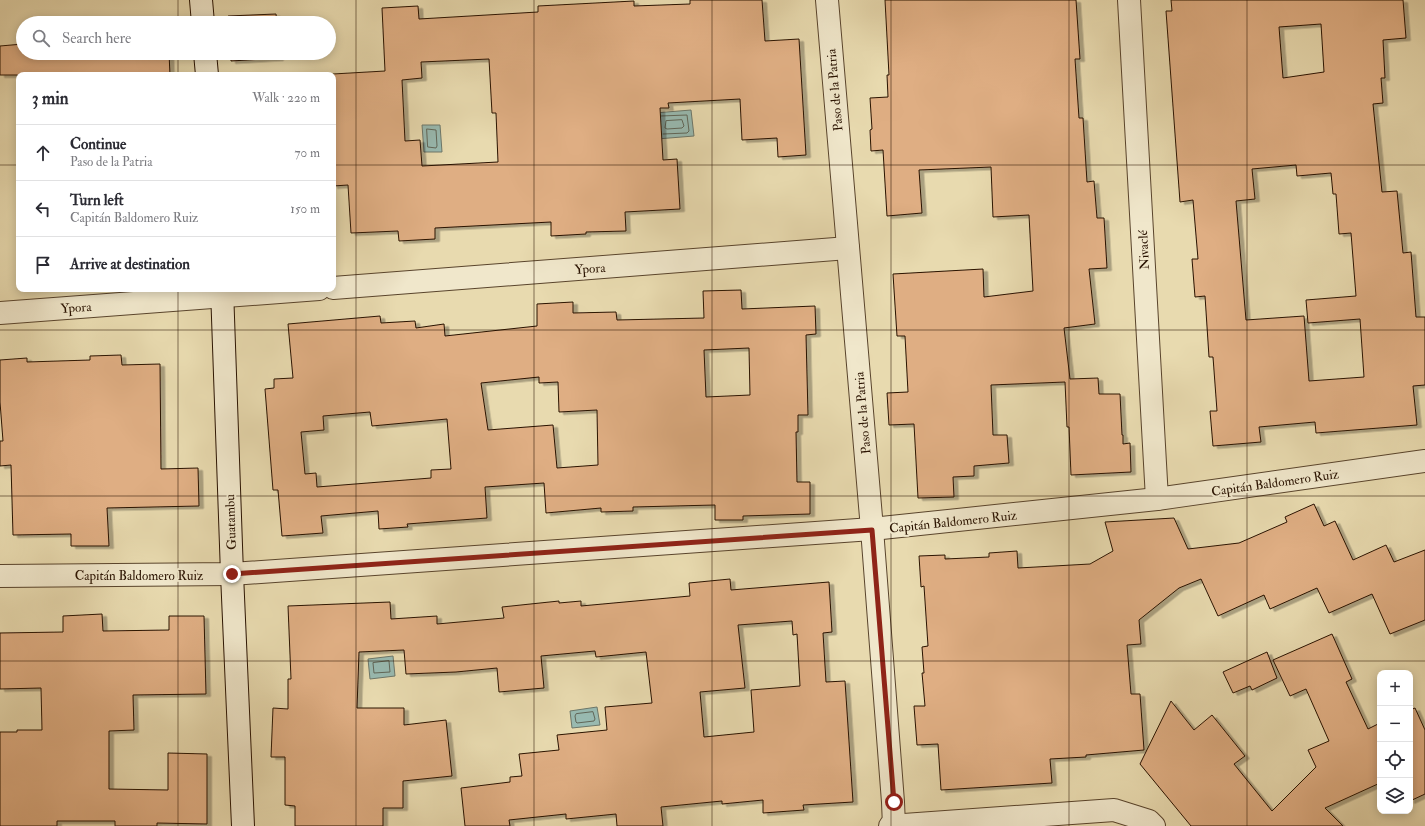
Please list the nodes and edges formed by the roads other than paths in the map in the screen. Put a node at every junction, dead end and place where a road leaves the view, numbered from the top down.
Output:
1 (201, 0) edge
2 (827, 0) edge
3 (1129, 0) edge
4 (202, 16) edge
5 (205, 60) edge
6 (206, 72) edge
7 (848, 248) junction
8 (336, 288) edge
9 (246, 292) edge
10 (222, 293) edge
11 (0, 313) edge
12 (1425, 461) edge
13 (1157, 500) junction
14 (872, 530) junction
15 (232, 574) junction
16 (0, 576) edge
17 (243, 826) edge
18 (890, 826) edge
19 (894, 826) edge
20 (1154, 826) edge

1 - 4 street
2 - 7 street, Paso de la Patria
3 - 13 street, Nivaclé
5 - 6 street
7 - 8 street, Ypora
7 - 14 street, Paso de la Patria
9 - 10 street, Ypora
10 - 11 street, Ypora
10 - 15 street, Guatambu
12 - 13 street, Capitán Baldomero Ruiz
13 - 14 street, Capitán Baldomero Ruiz
14 - 15 street, Capitán Baldomero Ruiz
14 - 19 street, Paso de la Patria
15 - 16 street, Capitán Baldomero Ruiz
15 - 17 street, Guatambu
18 - 19 street
19 - 20 street

